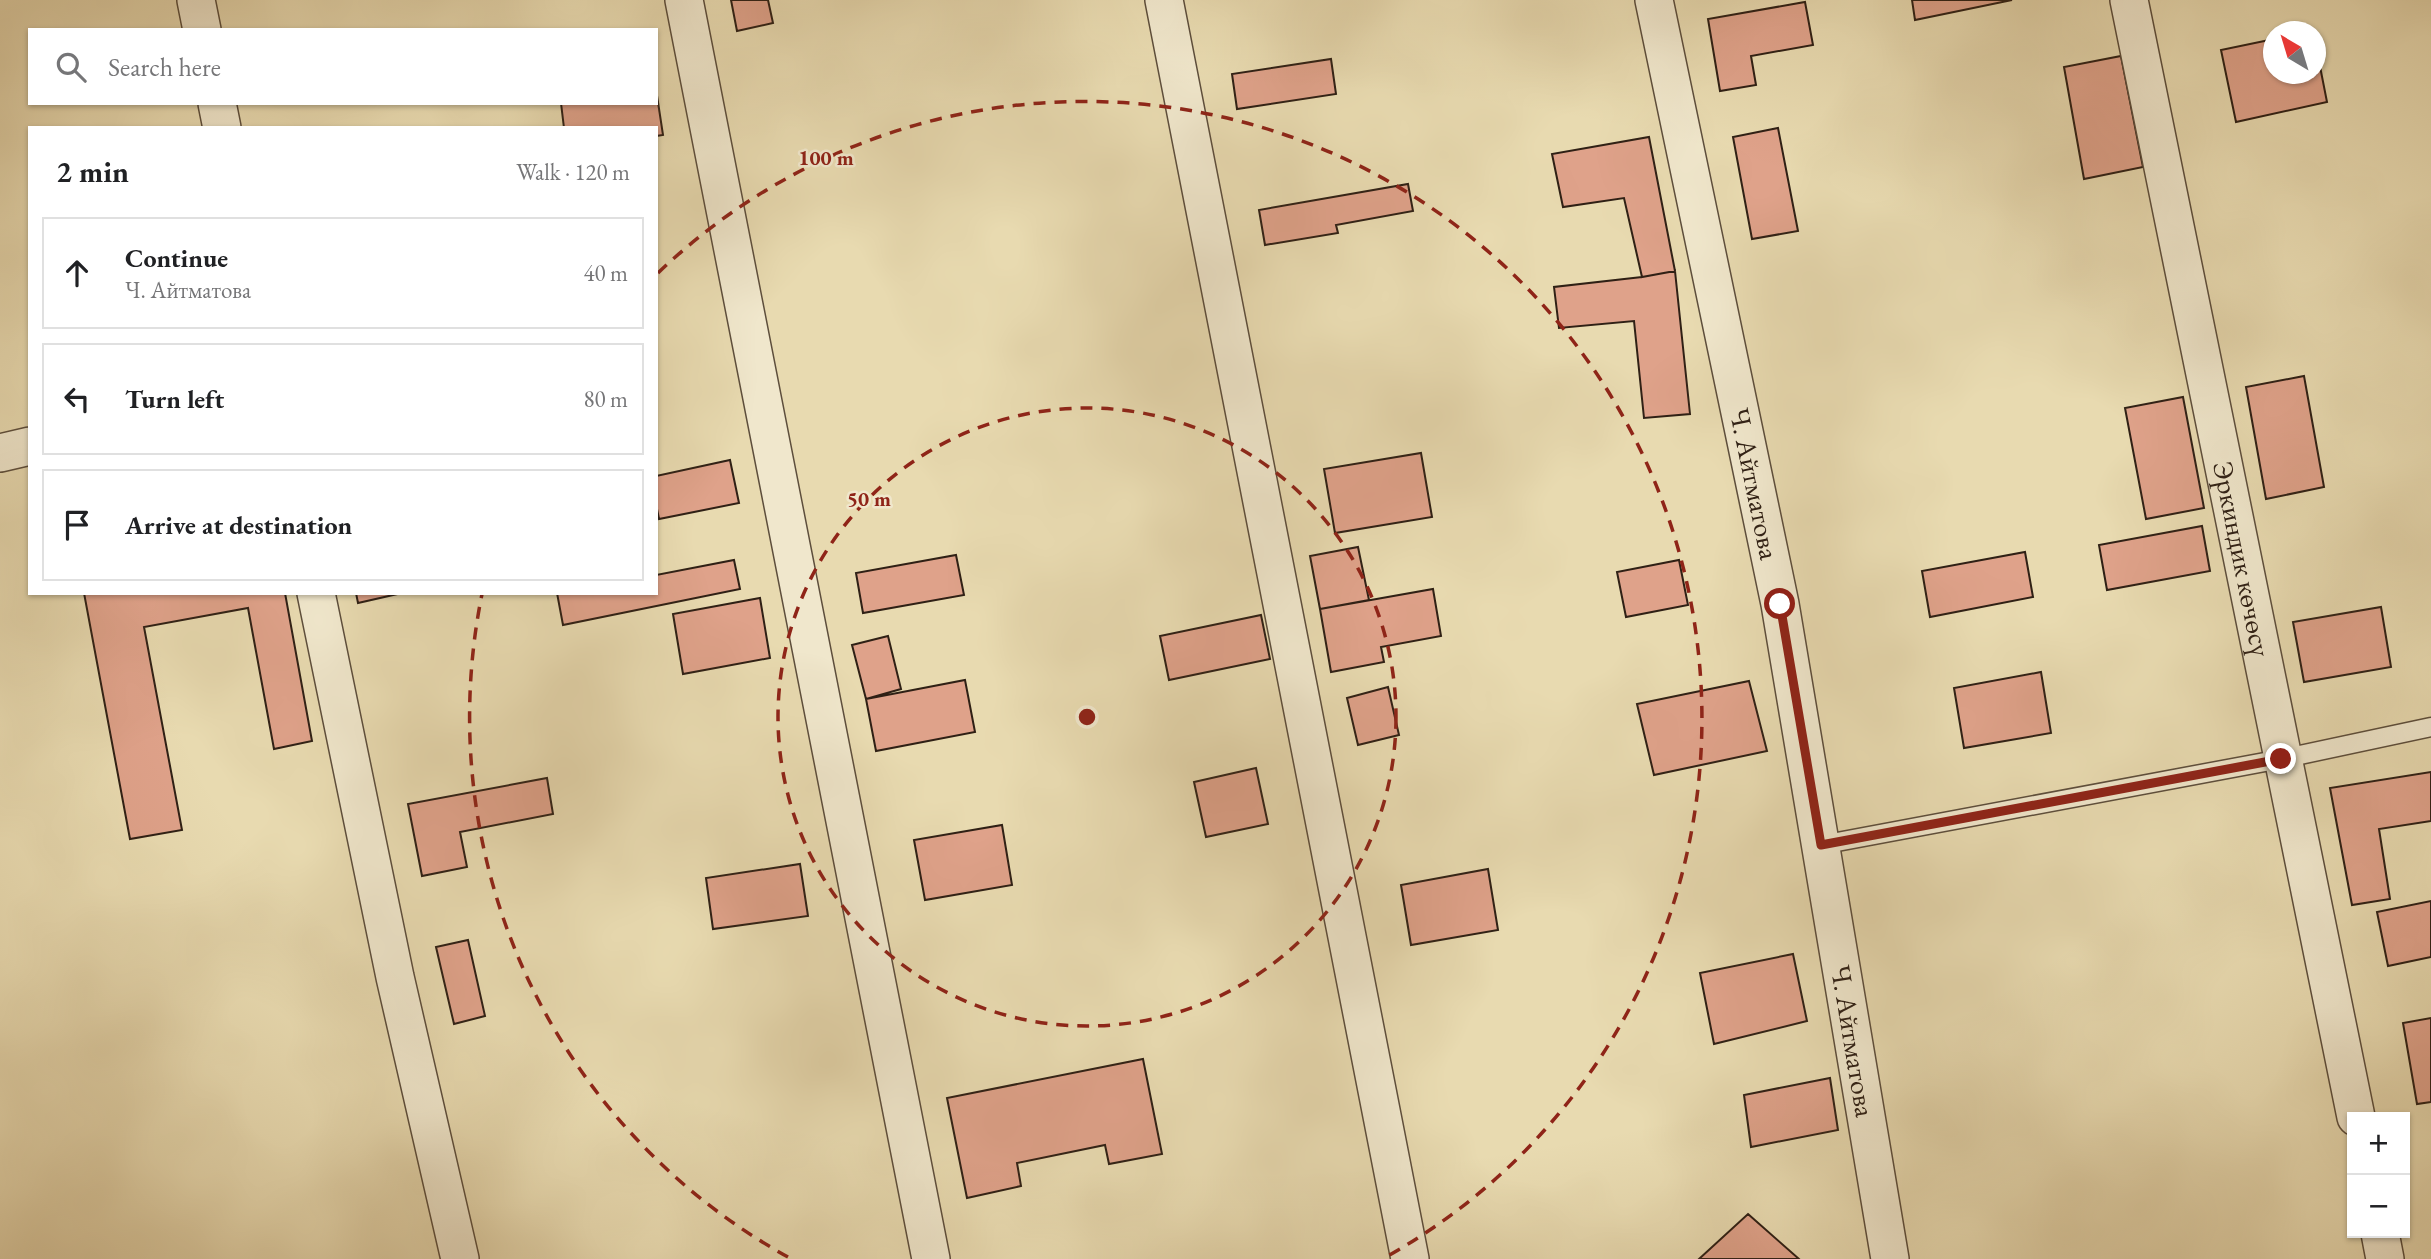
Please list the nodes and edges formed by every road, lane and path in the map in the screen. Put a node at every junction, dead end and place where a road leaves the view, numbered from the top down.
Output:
1 (196, 0) edge
2 (684, 0) edge
3 (1164, 0) edge
4 (1654, 0) edge
5 (2129, 0) edge
6 (202, 28) edge
7 (217, 105) edge
8 (222, 126) edge
9 (28, 446) edge
10 (0, 453) edge
11 (316, 595) edge
12 (2431, 727) edge
13 (2281, 759) junction
14 (1821, 845) junction
15 (2355, 1112) edge
16 (2380, 1238) edge
17 (460, 1259) edge
18 (931, 1259) edge
19 (1410, 1259) edge
20 (1890, 1259) edge
21 (2385, 1259) edge

1 - 6 street
2 - 18 street
3 - 19 street
4 - 14 street, Ч. Айтматова
5 - 13 street, Эркиндик көчөсү
7 - 8 street
9 - 10 street
11 - 17 street
12 - 13 lane
13 - 14 lane
13 - 15 street, Эркиндик көчөсү
14 - 20 street, Ч. Айтматова
16 - 21 street

